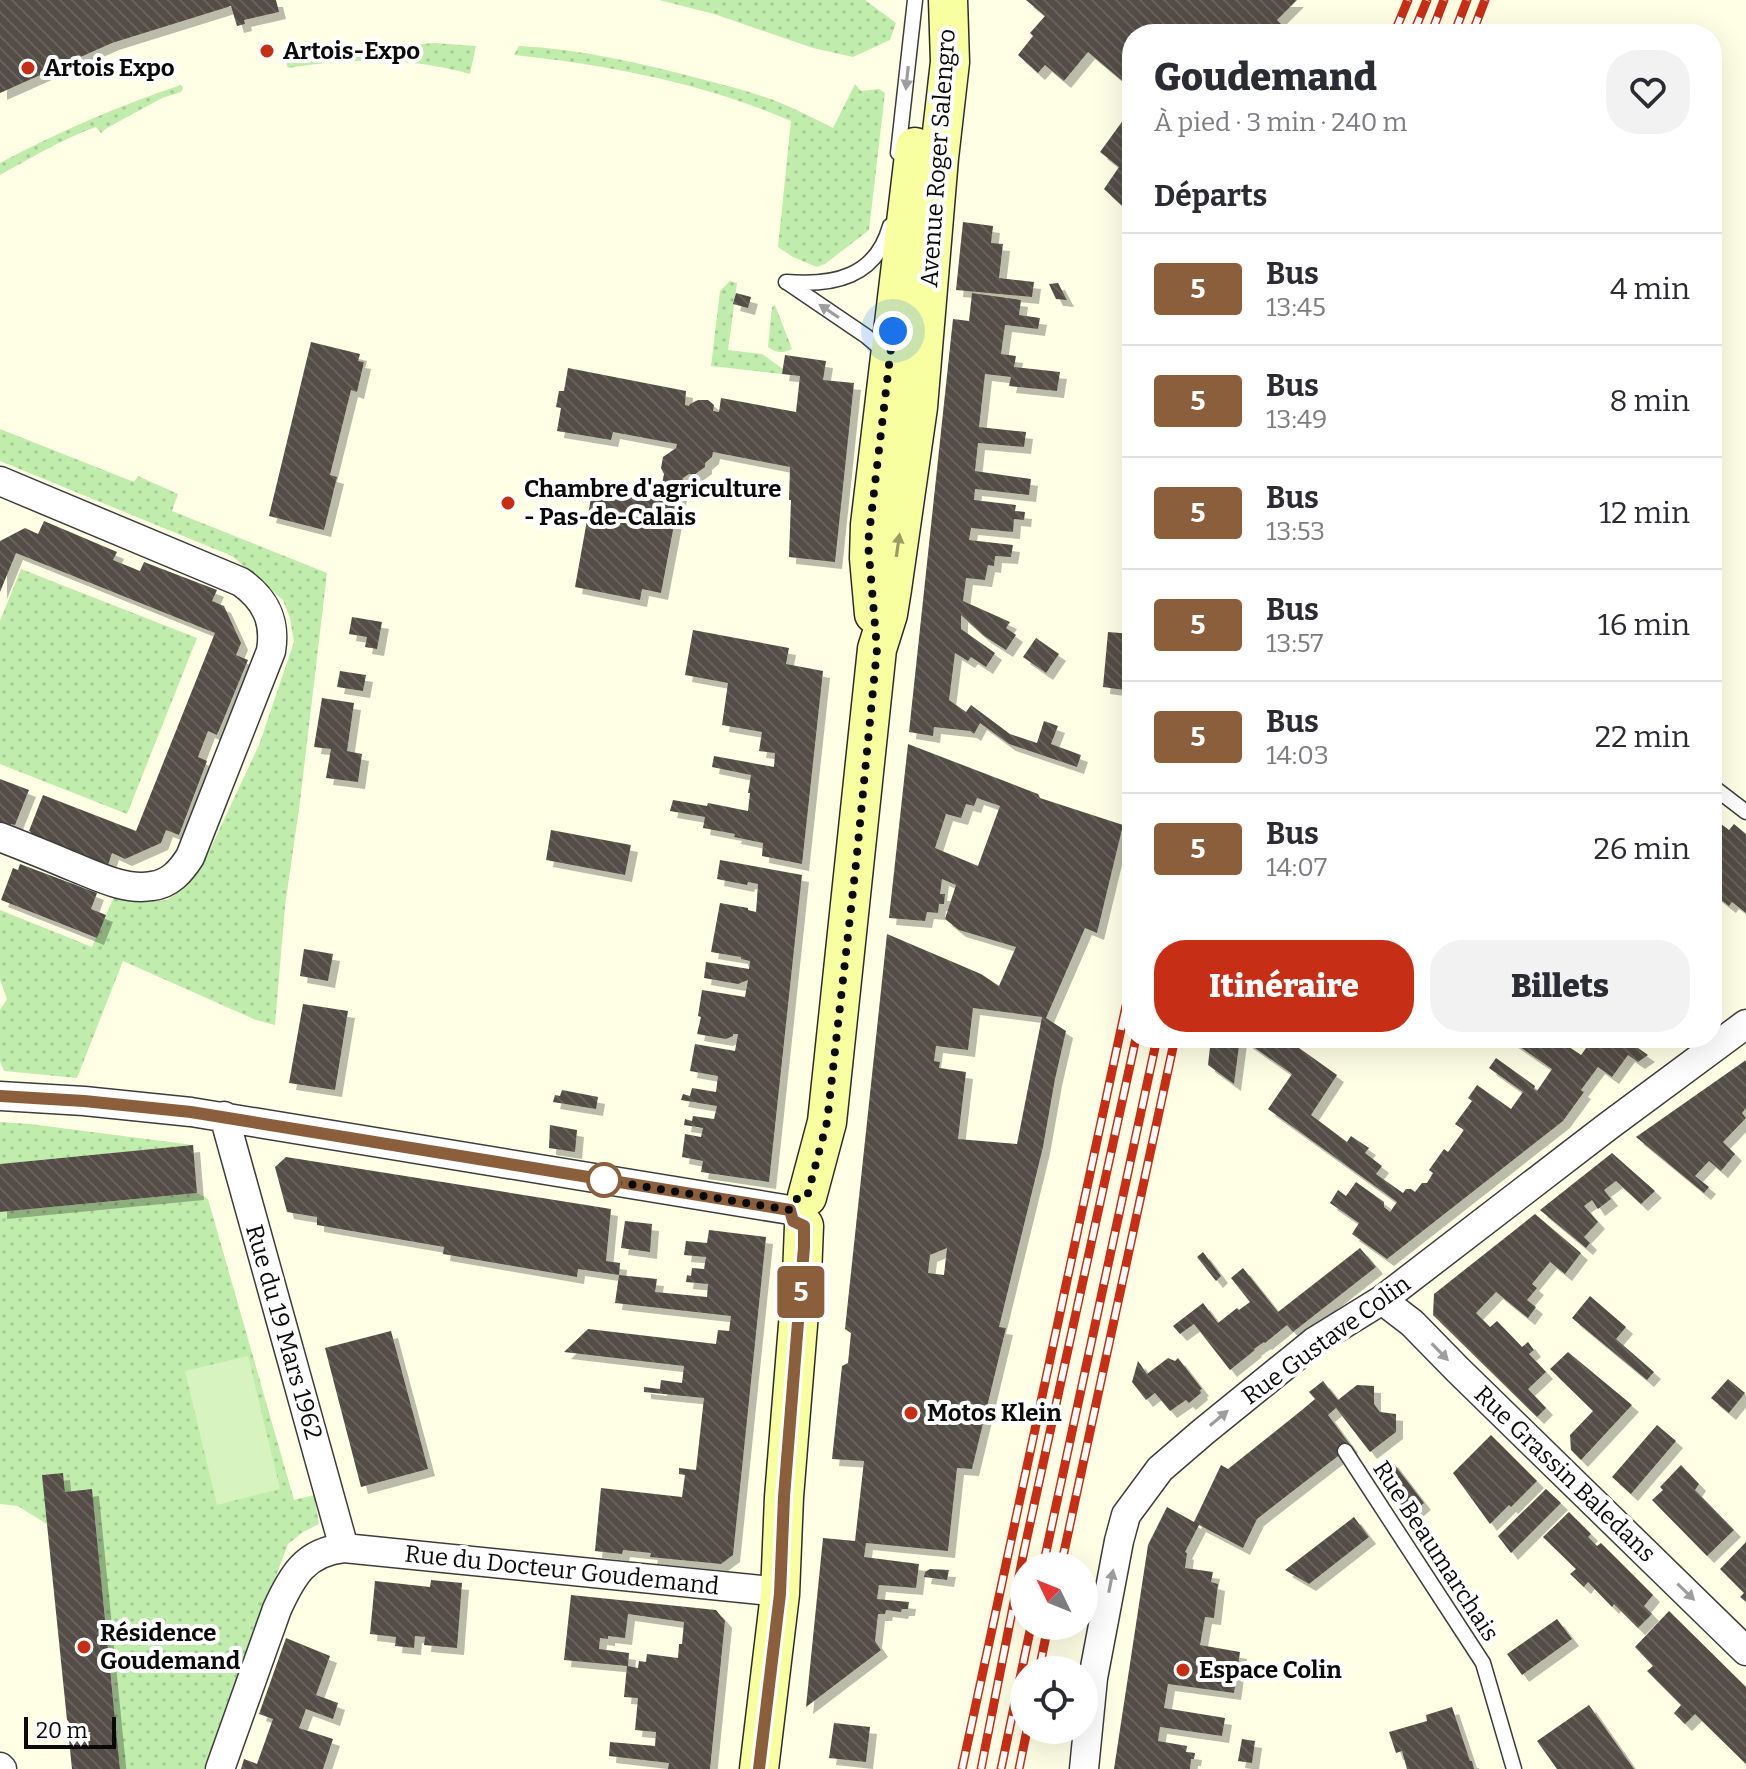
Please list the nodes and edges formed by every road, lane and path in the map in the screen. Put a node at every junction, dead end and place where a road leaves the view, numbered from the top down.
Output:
1 (915, 0) edge
2 (931, 0) edge
3 (948, 0) edge
4 (897, 165) dead end
5 (892, 209) dead end
6 (890, 356) junction
7 (918, 407) junction
8 (0, 481) edge
9 (877, 649) junction
10 (1722, 794) edge
11 (1746, 812) edge
12 (0, 837) edge
13 (1746, 1024) edge
14 (1722, 1042) edge
15 (1714, 1048) edge
16 (0, 1096) edge
17 (224, 1116) junction
18 (801, 1211) junction
19 (1382, 1300) junction
20 (1345, 1451) dead end
21 (344, 1548) junction
22 (780, 1594) junction
23 (1746, 1651) edge
24 (220, 1769) edge
25 (759, 1769) edge
26 (1084, 1769) edge
27 (1514, 1769) edge

1 -> 4 lane
2 - 6 street, Avenue Roger Salengro
3 - 7 street, Avenue Roger Salengro
6 -> 5 lane
6 - 7 lane
6 - 9 street, Avenue Roger Salengro
9 -> 7 street, Avenue Roger Salengro
8 - 12 street
9 - 18 street, Avenue Roger Salengro
10 - 11 lane
13 - 14 street, Rue Gustave Colin
15 - 19 street, Rue Gustave Colin
16 - 17 street
17 - 18 street
17 - 21 street, Rue du 19 Mars 1962
18 - 22 street, Avenue Roger Salengro
19 -> 23 street, Rue Grassin Baledans
26 -> 19 street, Rue Gustave Colin
20 - 27 lane, Rue Beaumarchais
21 - 22 street, Rue du Docteur Goudemand
21 - 24 street
22 - 25 street, Avenue Roger Salengro

